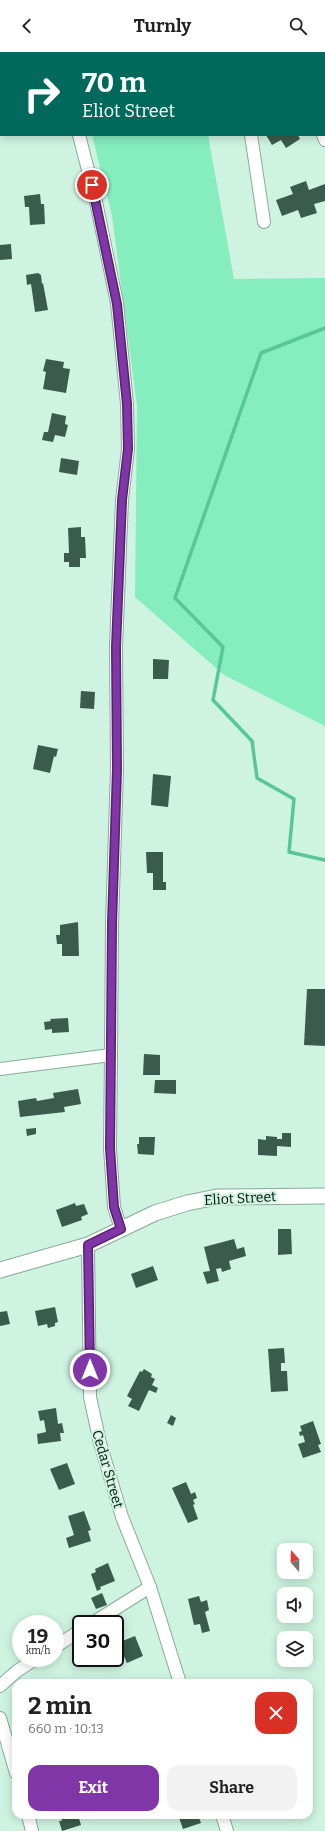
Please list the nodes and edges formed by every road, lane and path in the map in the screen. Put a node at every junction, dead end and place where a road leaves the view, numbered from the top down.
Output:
1 (79, 136) edge
2 (251, 136) edge
3 (264, 222) dead end
4 (110, 1055) junction
5 (0, 1069) edge
6 (325, 1196) edge
7 (121, 1229) junction
8 (88, 1245) junction
9 (0, 1270) edge
10 (150, 1586) junction
11 (105, 1615) edge
12 (23, 1667) edge
13 (179, 1679) edge
14 (0, 1686) edge
15 (0, 1718) edge
16 (12, 1759) edge
17 (29, 1819) edge
18 (223, 1819) edge
19 (32, 1831) edge
20 (227, 1831) edge

1 - 4 street
2 - 3 street
4 - 5 street
4 - 7 street
6 - 7 main road, Eliot Street
7 - 8 main road, Eliot Street
8 - 9 main road, Eliot Street
8 - 10 street, Cedar Street
10 - 11 street
10 - 13 street, Cedar Street
12 - 14 street
15 - 16 street
17 - 19 street
18 - 20 street

